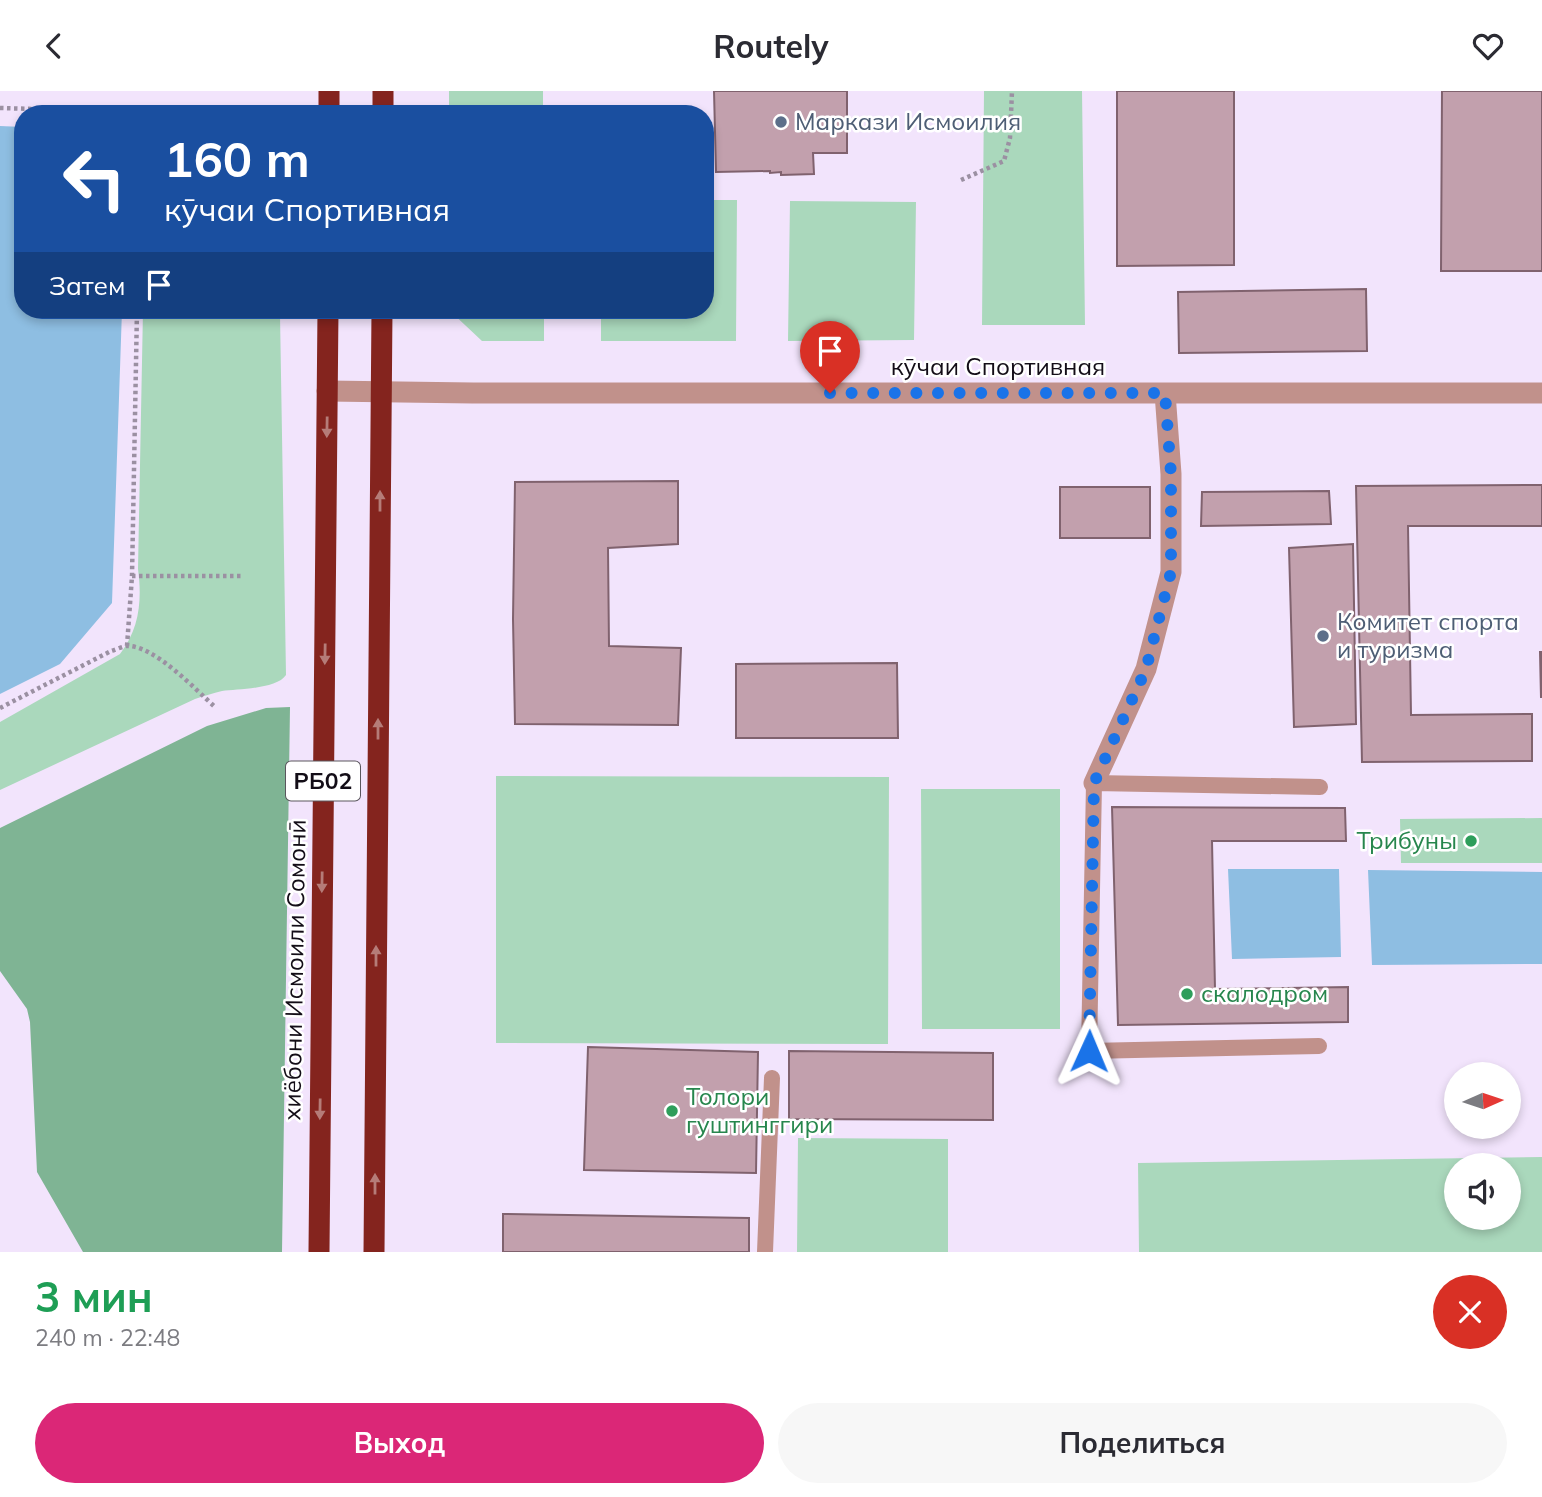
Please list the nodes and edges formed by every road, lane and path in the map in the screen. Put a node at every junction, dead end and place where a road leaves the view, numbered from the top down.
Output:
1 (1012, 91) edge
2 (961, 180) dead end
3 (137, 319) edge
4 (328, 319) edge
5 (382, 319) edge
6 (327, 391) junction
7 (381, 391) junction
8 (1165, 393) junction
9 (1542, 393) edge
10 (132, 576) junction
11 (242, 576) dead end
12 (127, 646) junction
13 (215, 707) dead end
14 (0, 708) edge
15 (1094, 783) junction
16 (1320, 787) dead end
17 (1319, 1046) dead end
18 (772, 1078) dead end
19 (319, 1252) edge
20 (374, 1252) edge
21 (765, 1252) edge

1 - 2 path
3 - 10 path
4 - 6 highway, хиёбони Исмоили Сомонӣ / РБ02
5 - 7 highway, РБ02
6 - 7 street, кӯчаи Спортивная
6 -> 19 highway, хиёбони Исмоили Сомонӣ / РБ02
7 - 8 street, кӯчаи Спортивная
20 -> 7 highway, РБ02
8 - 9 street, кӯчаи Спортивная
8 - 15 street
10 - 11 path
10 - 12 path
12 - 13 path
12 - 14 path
15 - 16 lane
15 - 17 lane
18 - 21 lane

